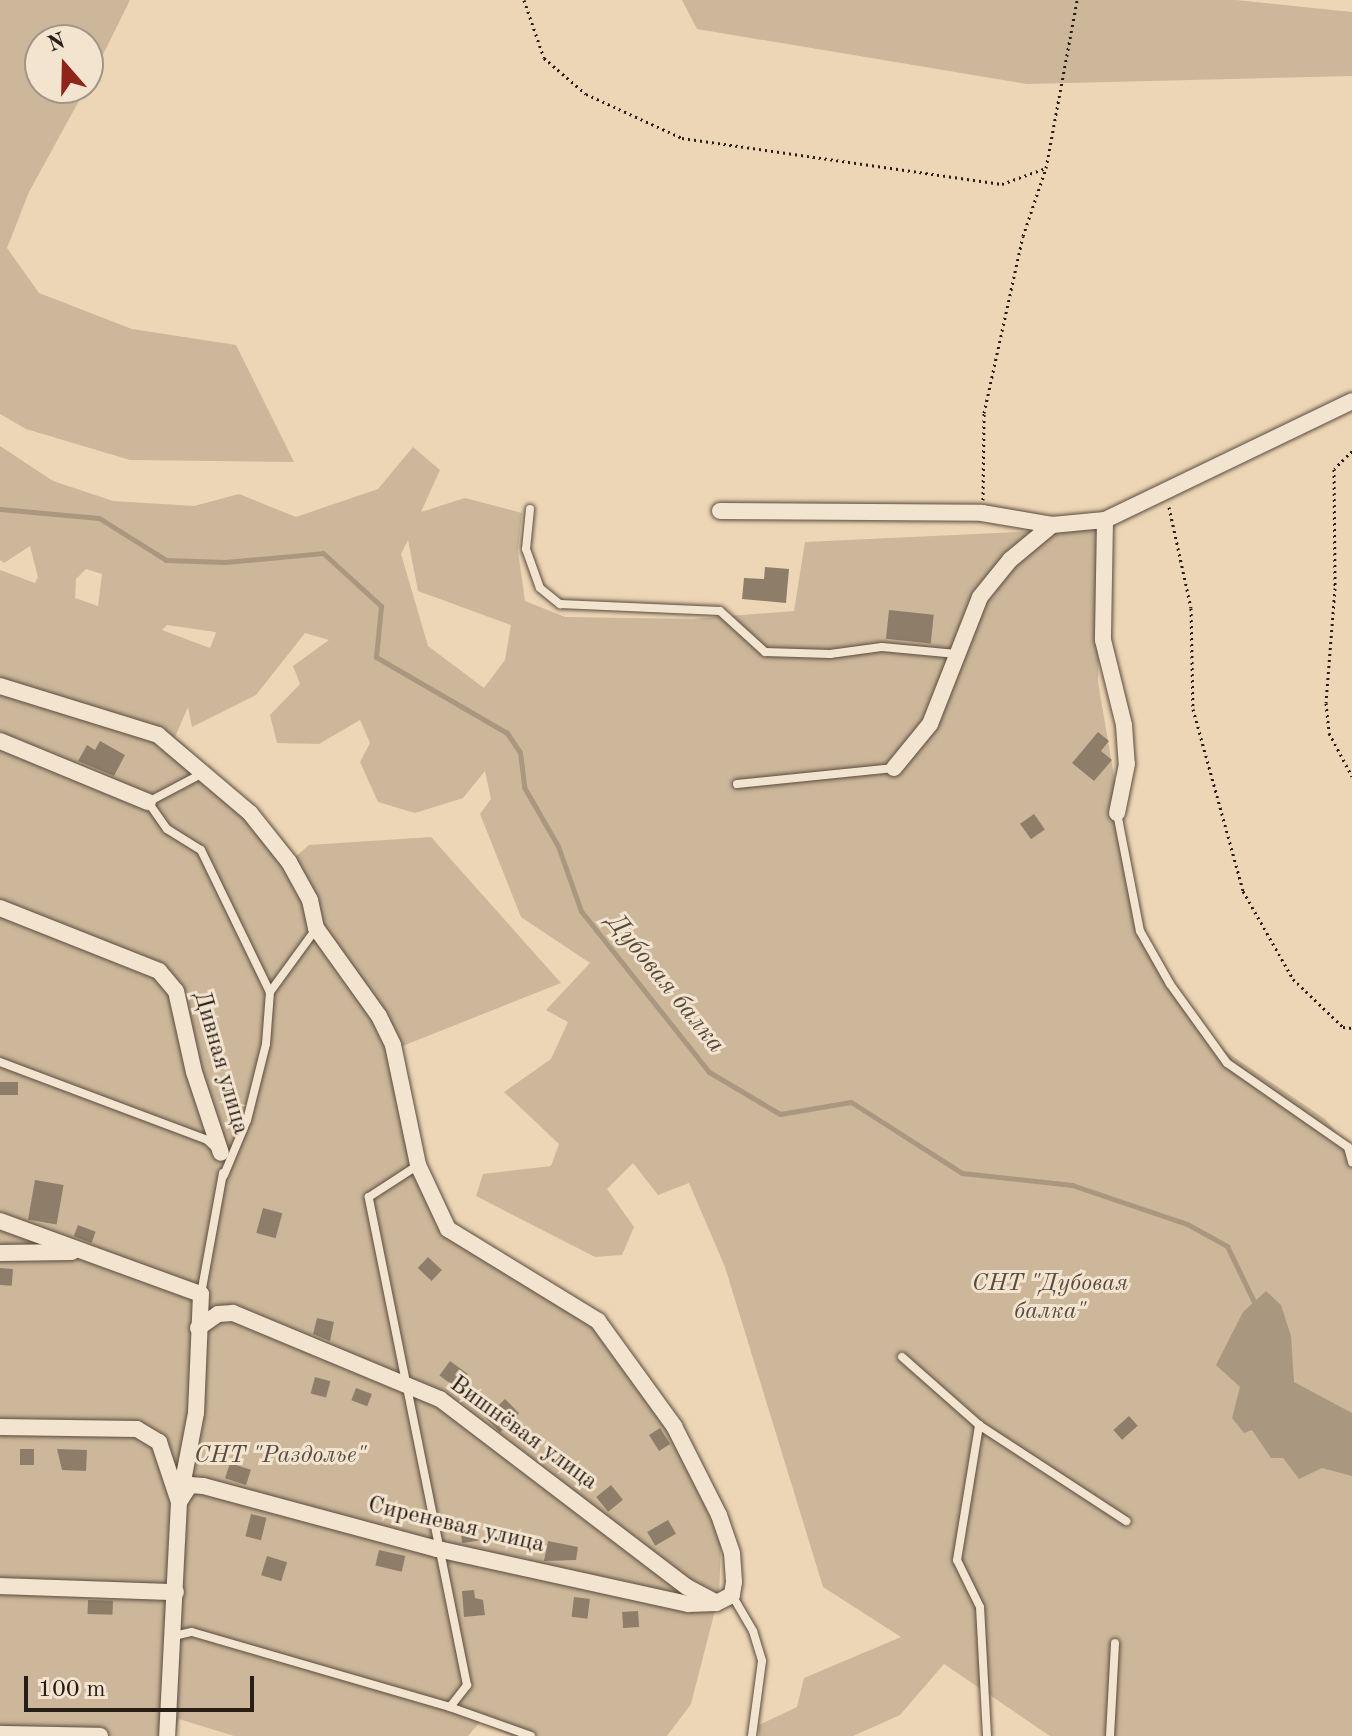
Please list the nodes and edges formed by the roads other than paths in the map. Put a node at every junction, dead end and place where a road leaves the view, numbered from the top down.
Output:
1 (1352, 401) edge
2 (530, 509) dead end
3 (720, 511) dead end
4 (1105, 520) junction
5 (1052, 525) junction
6 (957, 654) junction
7 (0, 686) edge
8 (0, 741) edge
9 (894, 768) joint
10 (207, 771) junction
11 (737, 784) dead end
12 (148, 802) junction
13 (1117, 813) joint
14 (0, 908) edge
15 (316, 928) junction
16 (270, 992) junction
17 (0, 1062) edge
18 (221, 1153) junction
19 (1352, 1162) edge
20 (418, 1165) junction
21 (224, 1175) junction
22 (0, 1221) edge
23 (81, 1252) junction
24 (0, 1253) edge
25 (201, 1294) junction
26 (198, 1328) junction
27 (902, 1357) dead end
28 (404, 1384) junction
29 (979, 1425) junction
30 (0, 1427) edge
31 (179, 1502) junction
32 (1126, 1521) dead end
33 (437, 1549) junction
34 (0, 1586) edge
35 (176, 1592) junction
36 (724, 1599) junction
37 (174, 1636) junction
38 (1115, 1643) dead end
39 (450, 1707) junction
40 (0, 1734) edge
41 (100, 1736) edge
42 (167, 1736) edge
43 (531, 1736) edge
44 (752, 1736) edge
45 (987, 1736) edge
46 (1110, 1736) edge

1 - 4 street
2 - 6 lane
3 - 5 street
4 - 5 street
4 - 13 street
5 - 6 street
6 - 9 street
7 - 10 street
8 - 12 street
9 - 11 lane
10 - 12 lane
10 - 15 street
12 - 16 lane
13 - 19 lane
14 - 18 street, Дивная улица
15 - 16 lane
15 - 20 street
16 - 21 lane
17 - 18 lane
18 - 21 lane
20 - 28 lane
20 - 36 street
21 - 25 lane
22 - 23 street
23 - 24 street
23 - 25 street
25 - 26 street
26 - 28 street, Вишнёвая улица
26 - 31 street
27 - 29 lane
28 - 33 lane
28 - 36 street, Вишнёвая улица
29 - 32 lane
29 - 45 lane
30 - 31 street
31 - 33 street, Сиреневая улица
31 - 35 street
33 - 36 street, Сиреневая улица
33 - 39 lane
34 - 35 street
35 - 37 street
36 - 44 lane
37 - 39 lane
37 - 42 street
38 - 46 lane
39 - 43 lane
40 - 41 street

